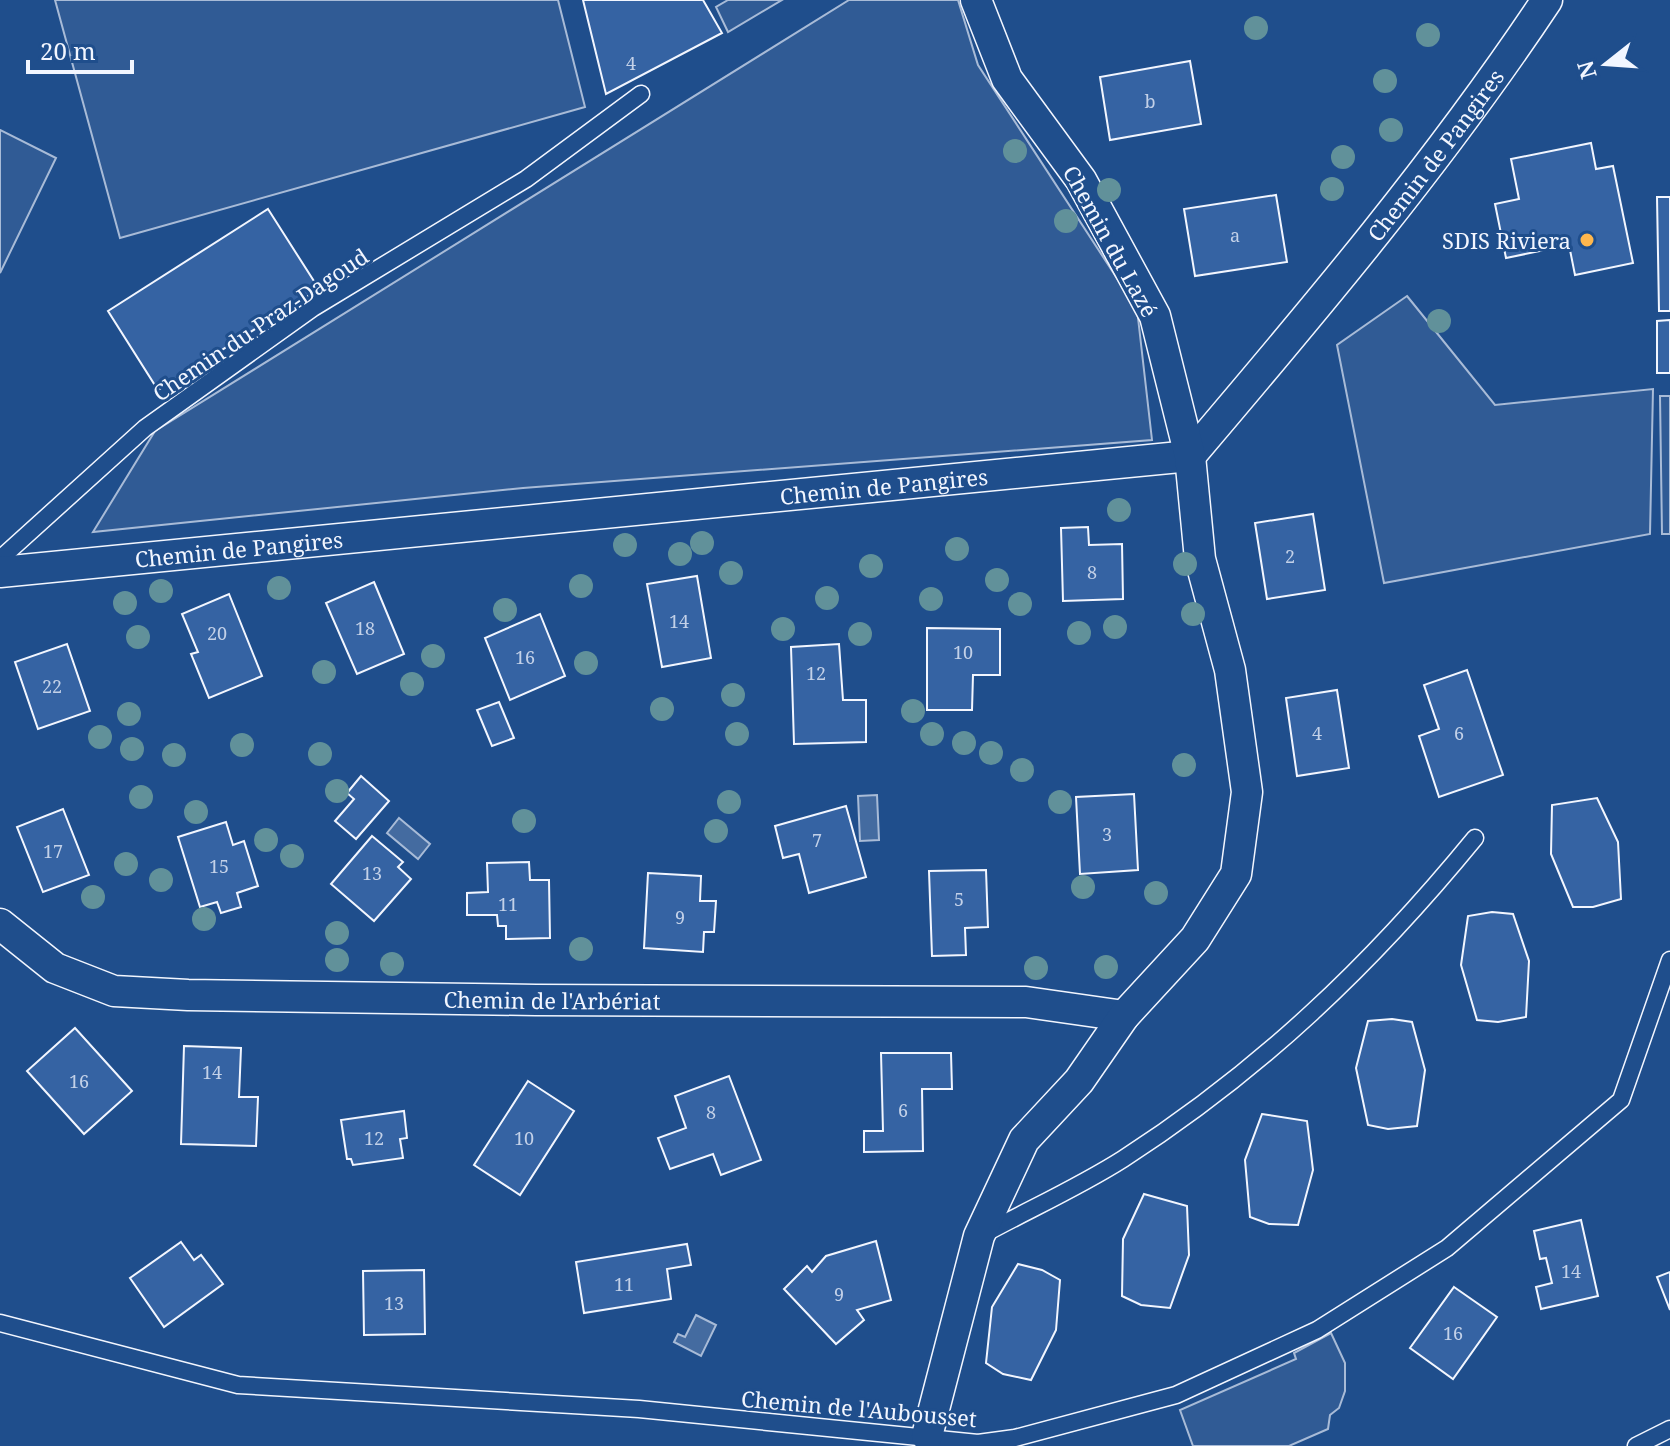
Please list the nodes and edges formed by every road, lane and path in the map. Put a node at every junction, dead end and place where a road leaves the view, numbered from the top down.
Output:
1 (976, 0) edge
2 (1547, 0) edge
3 (641, 94) dead end
4 (1190, 456) junction
5 (0, 559) edge
6 (0, 572) edge
7 (1475, 838) dead end
8 (0, 924) edge
9 (1670, 960) edge
10 (1124, 1016) junction
11 (979, 1236) junction
12 (0, 1323) edge
13 (1670, 1429) edge
14 (927, 1436) junction
15 (1636, 1446) edge

1 - 4 street, Chemin du Lazé
2 - 4 street, Chemin de Pangires
3 - 5 lane, Chemin du Praz-Dagoud
4 - 6 street, Chemin de Pangires
4 - 10 street
7 - 11 lane
8 - 10 street, Chemin de l'Arbériat
9 - 14 lane, Chemin de l'Aubousset
10 - 11 street
11 - 14 street
12 - 14 lane, Chemin de l'Aubousset
13 - 15 lane

